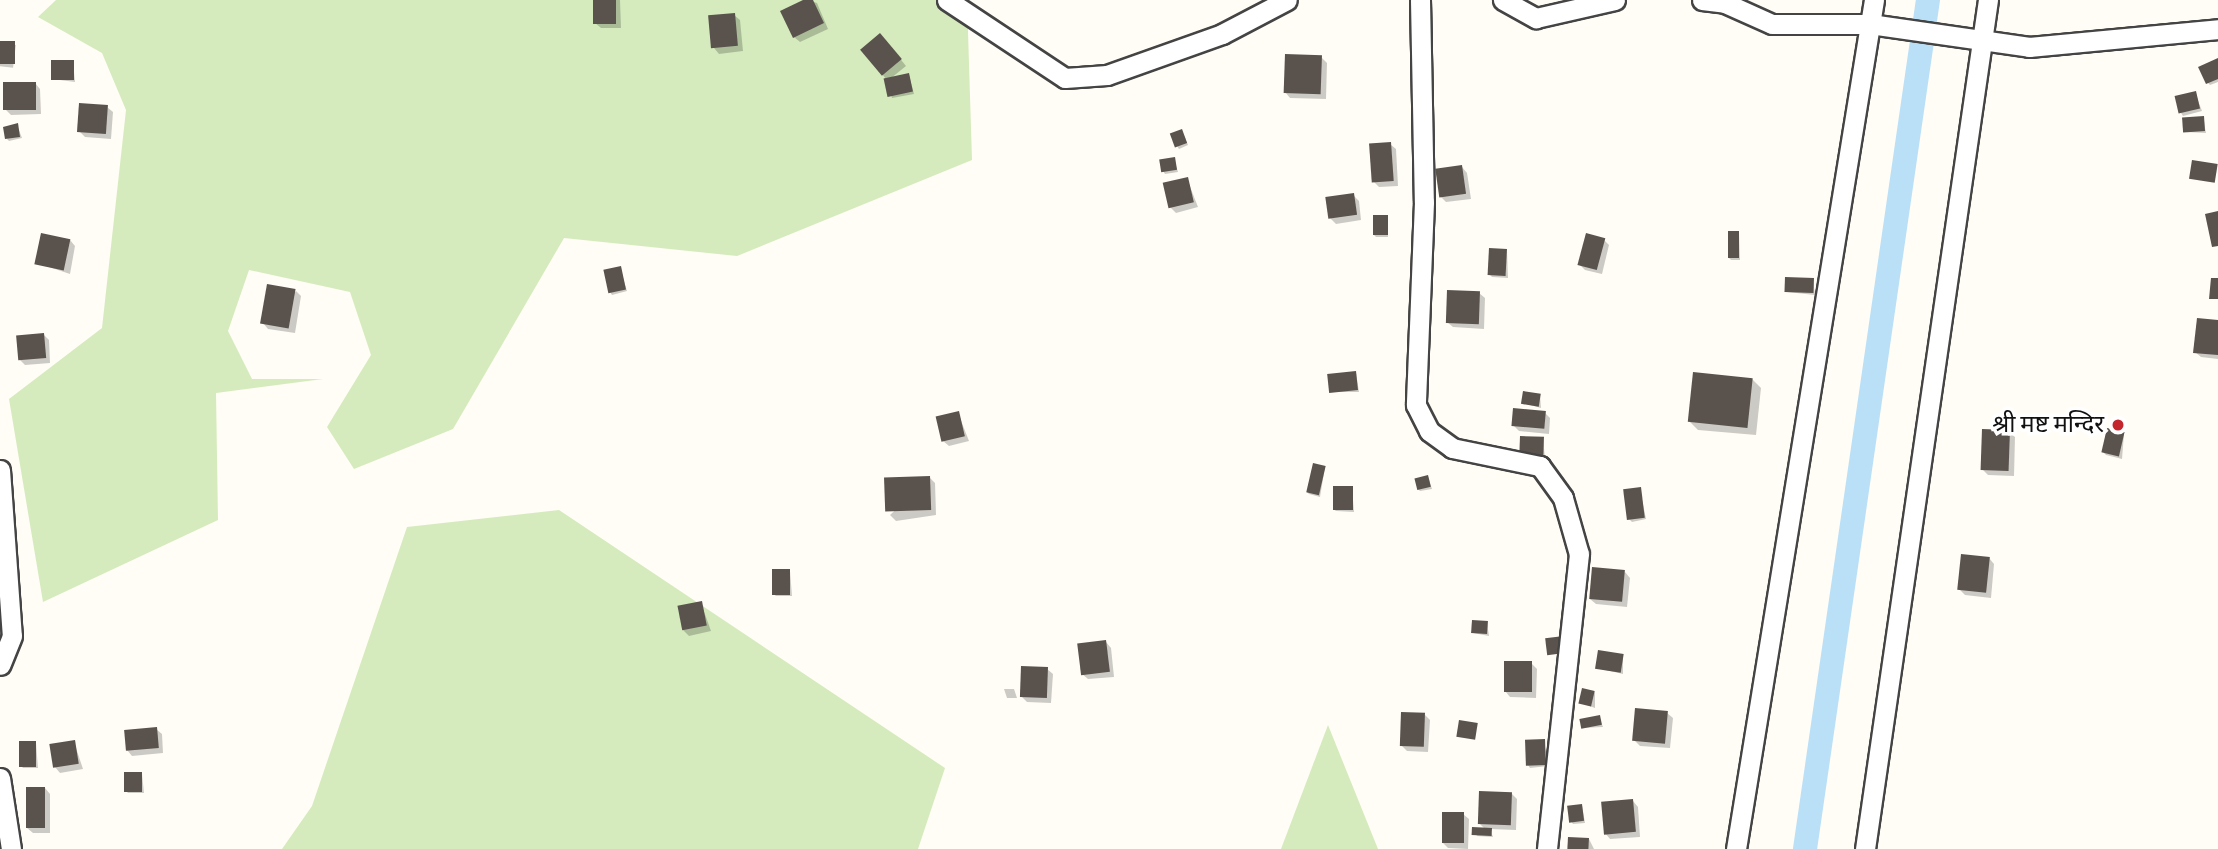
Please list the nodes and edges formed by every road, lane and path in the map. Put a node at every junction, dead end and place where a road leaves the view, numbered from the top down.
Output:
1 (947, 0) edge
2 (1287, 0) edge
3 (1419, 0) edge
4 (1503, 0) edge
5 (1615, 0) edge
6 (1702, 0) edge
7 (1874, 0) edge
8 (1988, 0) edge
9 (1877, 26) junction
10 (2218, 29) edge
11 (1975, 39) junction
12 (0, 470) edge
13 (0, 665) edge
14 (0, 778) edge
15 (11, 849) edge
16 (1547, 849) edge
17 (1736, 849) edge
18 (1865, 849) edge

1 - 2 street
3 - 16 street
4 - 5 street
6 - 9 street
7 - 9 street
8 - 11 street
9 - 11 street
9 - 17 street
10 - 11 street
11 - 18 street
12 - 13 street
14 - 15 street

